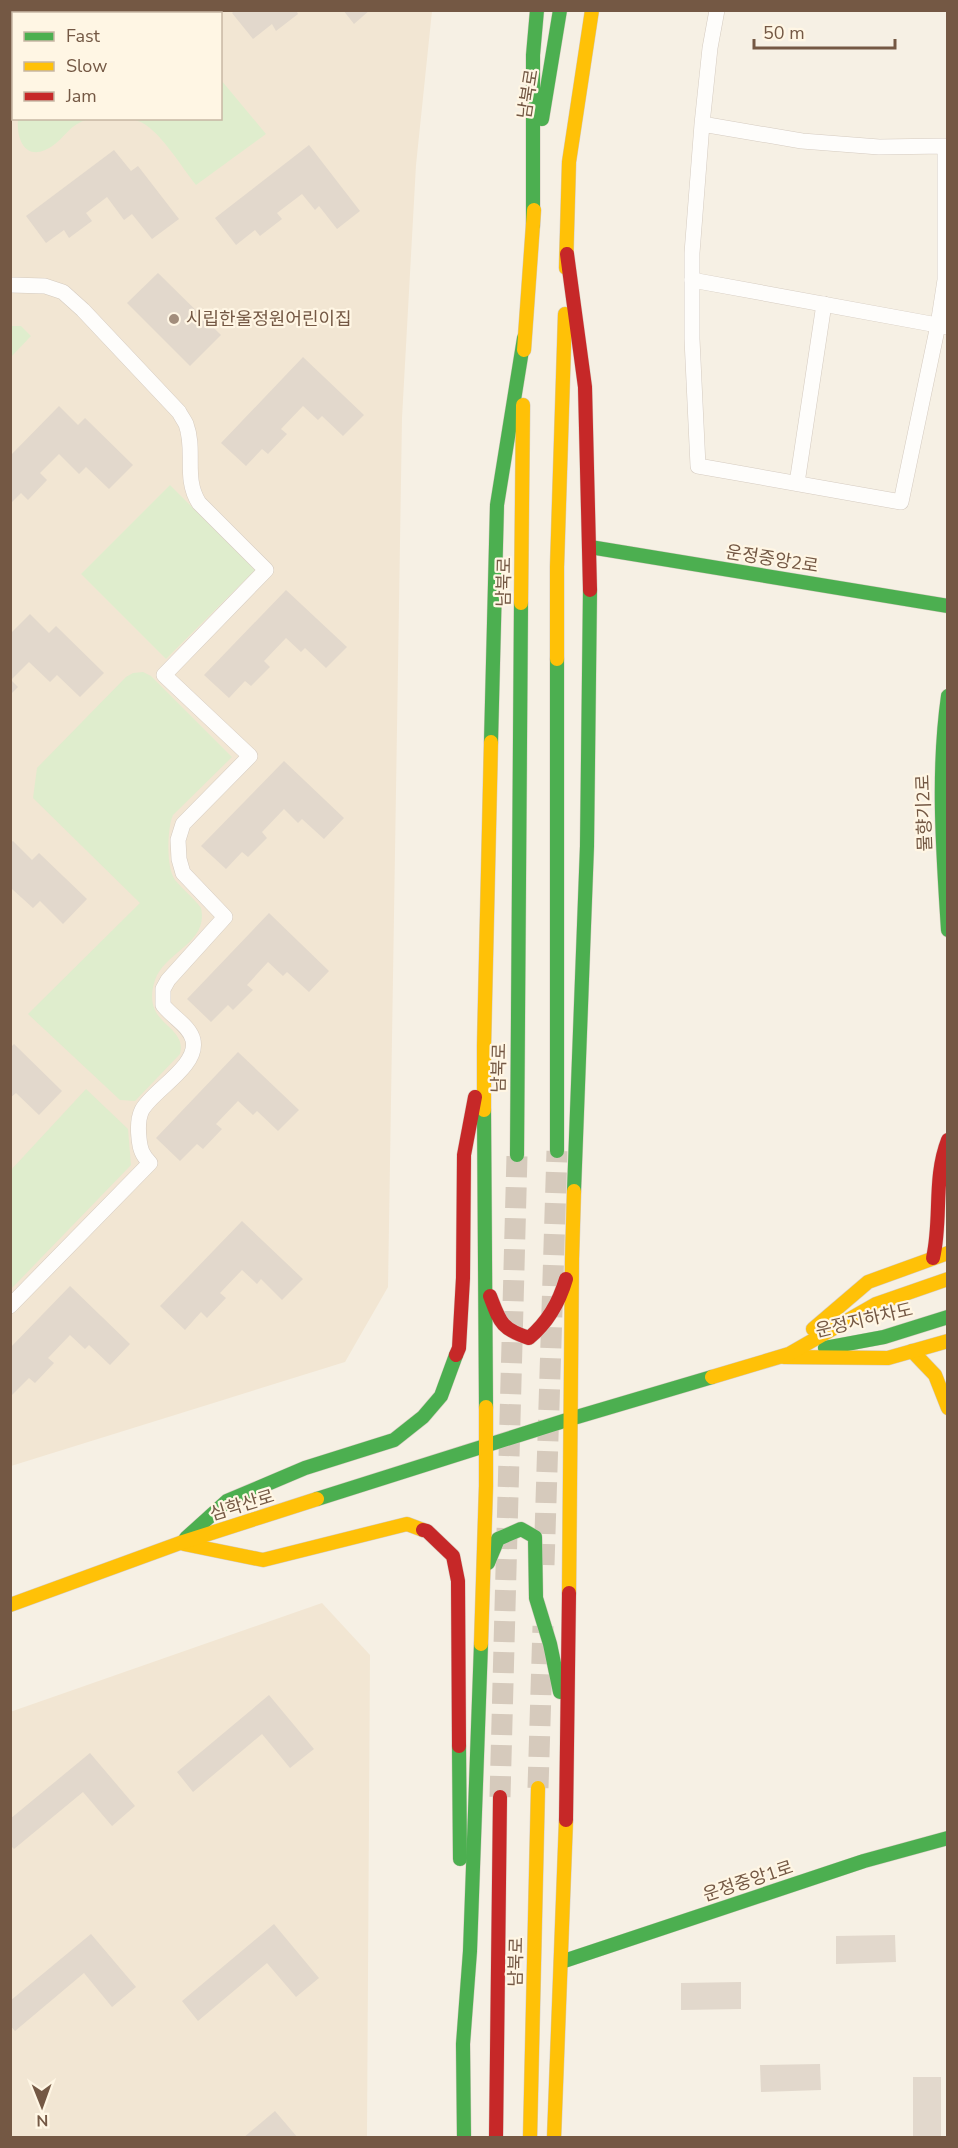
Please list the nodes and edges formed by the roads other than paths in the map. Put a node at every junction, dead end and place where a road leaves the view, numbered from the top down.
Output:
1 (532, 10) edge
2 (537, 10) edge
3 (560, 10) edge
4 (592, 10) edge
5 (717, 10) edge
6 (533, 56) junction
7 (702, 124) junction
8 (533, 225) junction
9 (567, 254) junction
10 (692, 280) junction
11 (11, 285) edge
12 (824, 304) junction
13 (943, 326) edge
14 (524, 338) junction
15 (797, 483) junction
16 (590, 547) junction
17 (948, 606) edge
18 (948, 696) edge
19 (948, 930) edge
20 (484, 1046) junction
21 (948, 1140) edge
22 (557, 1151) tunnel mouth
23 (517, 1155) tunnel mouth
24 (948, 1253) edge
25 (933, 1258) junction
26 (572, 1259) junction
27 (948, 1279) edge
28 (485, 1285) junction
29 (10, 1306) edge
30 (948, 1317) edge
31 (948, 1341) edge
32 (912, 1351) junction
33 (785, 1355) junction
34 (948, 1408) edge
35 (570, 1419) junction
36 (487, 1446) junction
37 (180, 1543) junction
38 (483, 1577) junction
39 (10, 1605) edge
40 (568, 1737) junction
41 (538, 1788) tunnel mouth
42 (500, 1797) tunnel mouth
43 (948, 1838) edge
44 (470, 1951) junction
45 (561, 1962) junction
46 (464, 2138) edge
47 (496, 2138) edge
48 (530, 2138) edge
49 (555, 2138) edge

1 - 6 main road
2 - 6 main road
3 - 8 main road, 남북로
4 - 9 main road
5 - 7 street
6 - 8 main road
7 - 10 street
7 - 13 street
8 - 14 main road, 남북로
9 - 16 main road
9 - 22 main road
10 - 12 street
10 - 15 street
11 - 29 street
12 - 13 street
12 - 15 street
13 - 15 street
14 - 20 main road
14 - 23 main road, 남북로
16 - 17 main road, 운정중앙2로
16 - 26 main road
18 - 19 main road, 물향기2로
20 - 28 main road
20 - 37 main road
21 - 25 main road
24 - 25 main road
25 - 33 main road
26 - 28 main road
26 - 35 main road
27 - 33 main road
28 - 36 main road
30 - 33 main road, 운정지하차도
31 - 32 main road
32 - 33 main road
32 - 34 main road
33 - 35 main road, 심학산로
35 - 36 main road, 심학산로
35 - 40 main road
36 - 37 main road, 심학산로
36 - 38 main road
37 - 39 main road, 심학산로
37 - 44 main road
38 - 40 main road
38 - 44 main road
40 - 45 main road
41 - 48 main road, 남북로
42 - 47 main road, 남북로
43 - 45 main road, 운정중앙1로
44 - 46 main road
45 - 49 main road

